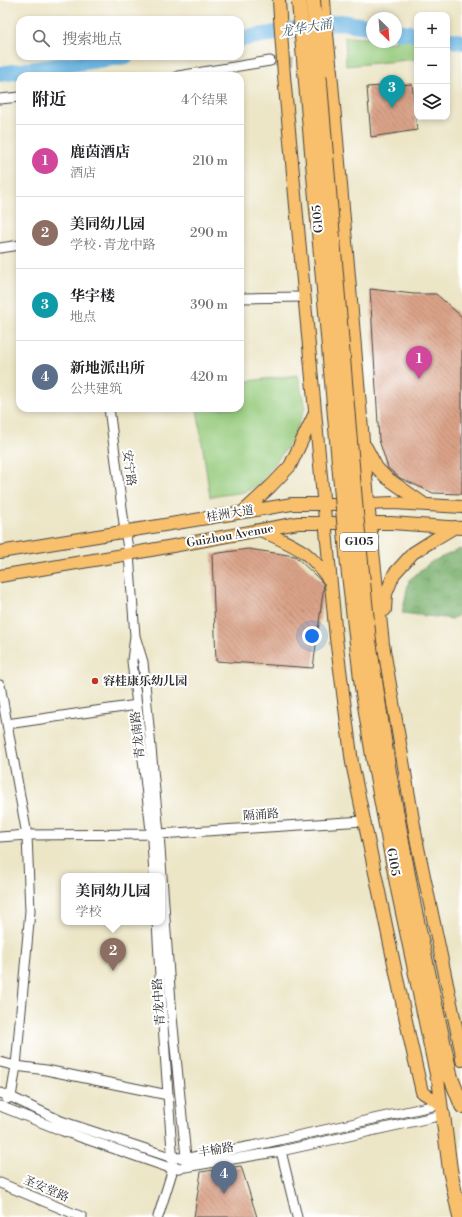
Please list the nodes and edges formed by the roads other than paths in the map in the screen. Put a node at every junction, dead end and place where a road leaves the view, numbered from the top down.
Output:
1 (279, 0) edge
2 (313, 0) edge
3 (324, 0) edge
4 (299, 1) edge
5 (270, 61) tunnel mouth
6 (203, 72) edge
7 (16, 98) edge
8 (0, 99) edge
9 (16, 246) edge
10 (0, 248) edge
11 (305, 297) junction
12 (244, 298) edge
13 (109, 412) edge
14 (316, 412) junction
15 (363, 439) junction
16 (319, 446) junction
17 (324, 503) junction
18 (368, 504) junction
19 (425, 504) junction
20 (462, 507) edge
21 (243, 512) junction
22 (325, 523) junction
23 (370, 523) junction
24 (459, 528) edge
25 (260, 530) junction
26 (124, 531) junction
27 (0, 552) edge
28 (129, 554) junction
29 (0, 576) edge
30 (330, 581) junction
31 (379, 606) junction
32 (334, 615) junction
33 (135, 636) junction
34 (383, 644) junction
35 (0, 685) edge
36 (137, 706) junction
37 (7, 724) junction
38 (364, 821) junction
39 (155, 833) junction
40 (26, 835) junction
41 (0, 837) edge
42 (154, 873) edge
43 (159, 873) edge
44 (157, 925) edge
45 (164, 925) edge
46 (462, 1053) edge
47 (0, 1062) edge
48 (16, 1066) junction
49 (444, 1078) junction
50 (0, 1093) edge
51 (168, 1095) junction
52 (11, 1097) junction
53 (0, 1102) edge
54 (0, 1106) edge
55 (462, 1106) edge
56 (442, 1110) junction
57 (282, 1151) junction
58 (186, 1157) junction
59 (173, 1158) junction
60 (186, 1167) junction
61 (173, 1169) junction
62 (0, 1183) edge
63 (82, 1217) edge
64 (158, 1217) edge
65 (297, 1217) edge
66 (460, 1217) edge

1 - 11 main road, bridge
2 - 49 highway, G105, bridge
3 - 15 main road, bridge
4 - 49 highway, G105 / G105, bridge
5 - 6 street
7 - 8 street
9 - 10 street
11 - 12 street
11 - 14 main road
13 - 26 street, 安宁路
14 - 16 main road
14 - 21 main road
15 - 16 main road
15 - 18 main road
15 - 19 main road
16 - 17 main road
17 - 18 main road, 桂洲大道
17 - 21 main road, 桂洲大道
17 - 22 main road
18 - 19 main road, 桂洲大道
18 - 23 main road
19 - 20 main road, 桂洲大道
21 - 26 main road, 桂洲大道
22 - 23 main road, Guizhou Avenue
22 - 25 main road, Guizhou Avenue
22 - 30 main road
23 - 24 main road, Guizhou Avenue
23 - 31 main road
24 - 34 main road
25 - 28 main road, Guizhou Avenue
25 - 30 main road
26 - 27 main road, 桂洲大道
26 - 28 street, 青龙南路
28 - 29 main road, Guizhou Avenue
28 - 33 street, 青龙南路
30 - 32 main road
31 - 32 main road
31 - 34 main road
32 - 38 main road
33 - 36 street, 青龙南路
33 - 39 street, 青龙南路
34 - 46 main road
35 - 37 street
36 - 37 street
36 - 39 street, 青龙南路
37 - 40 street
38 - 39 street, 隔涌路
38 - 56 main road
39 - 40 street, 隔涌路
39 - 42 street
39 - 43 street, 青龙中路
40 - 41 street, 隔涌路
40 - 48 street
44 - 51 street, 青龙中路
45 - 58 street, 青龙中路
47 - 48 street
48 - 51 street
48 - 52 street
49 - 55 highway, G105
49 - 56 main road, G105 / G105
50 - 52 street, 丰榆路
51 - 59 street, 青龙中路
52 - 53 street
52 - 59 street, 丰榆路
54 - 61 street, 丰榆路
56 - 57 street, 丰榆路
56 - 58 street, 丰榆路
56 - 66 highway, G105 / G105
57 - 60 street, 丰榆路
57 - 65 street
58 - 59 street, 丰榆路
58 - 60 street, 青龙中路
59 - 61 street, 青龙中路
60 - 61 street, 丰榆路
61 - 64 street, 青龙中路
62 - 63 street, 圣安堂路

